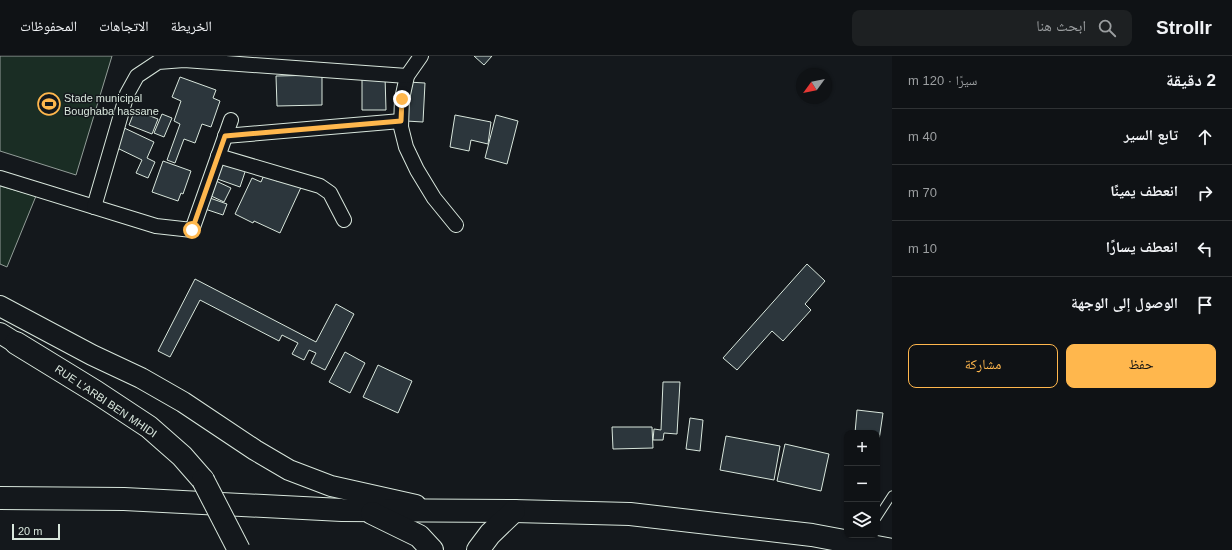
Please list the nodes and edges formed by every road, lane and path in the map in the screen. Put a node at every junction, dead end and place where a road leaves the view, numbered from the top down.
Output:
1 (421, 56) edge
2 (184, 58) edge
3 (407, 76) junction
4 (231, 120) dead end
5 (401, 121) junction
6 (225, 136) junction
7 (218, 156) junction
8 (0, 178) edge
9 (94, 207) junction
10 (344, 220) dead end
11 (456, 225) dead end
12 (0, 306) edge
13 (8, 338) edge
14 (892, 495) edge
15 (0, 498) edge
16 (367, 510) junction
17 (444, 511) junction
18 (514, 511) junction
19 (880, 513) edge
20 (862, 539) edge
21 (239, 550) edge
22 (432, 550) edge
23 (478, 550) edge
24 (892, 550) edge

1 - 3 street
2 - 3 street
2 - 9 street
3 - 5 street
4 - 6 street
5 - 6 street
5 - 11 street
6 - 7 street
7 - 9 street
7 - 10 street
8 - 9 street
12 - 17 main road
13 - 21 main road, RUE L'ARBI BEN MHIDI, bridge
14 - 19 lane
15 - 16 main road
16 - 17 main road
16 - 22 main road
17 - 18 main road
18 - 20 main road
18 - 23 main road
20 - 24 main road

